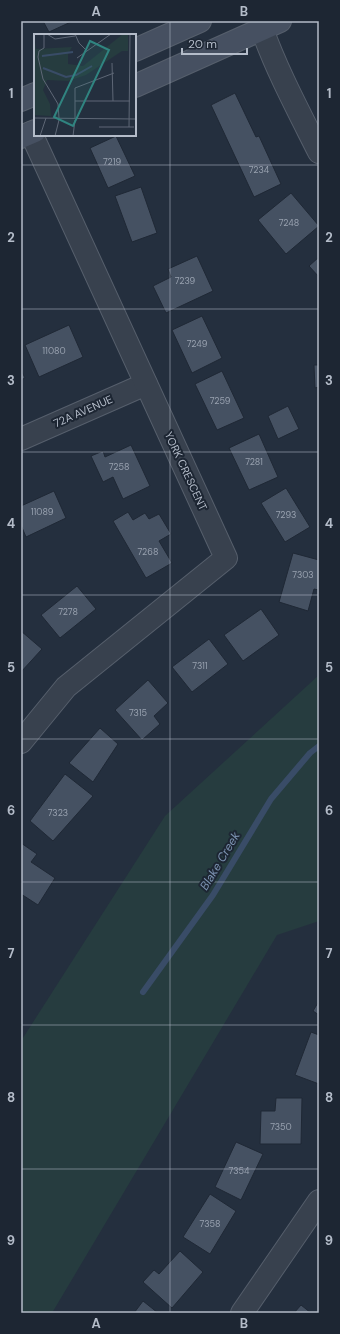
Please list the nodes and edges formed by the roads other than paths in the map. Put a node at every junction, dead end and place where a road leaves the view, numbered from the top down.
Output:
1 (200, 21) edge
2 (271, 25) edge
3 (136, 50) edge
4 (136, 86) edge
5 (34, 94) edge
6 (21, 100) edge
7 (29, 134) edge
8 (319, 152) edge
9 (146, 384) junction
10 (21, 439) edge
11 (21, 742) edge
12 (319, 1201) edge
13 (242, 1313) edge

1 - 3 main road
2 - 4 main road
2 - 8 street
5 - 6 main road
7 - 9 street, YORK CRESCENT
9 - 10 street, 72A AVENUE
9 - 11 street, YORK CRESCENT
12 - 13 street

